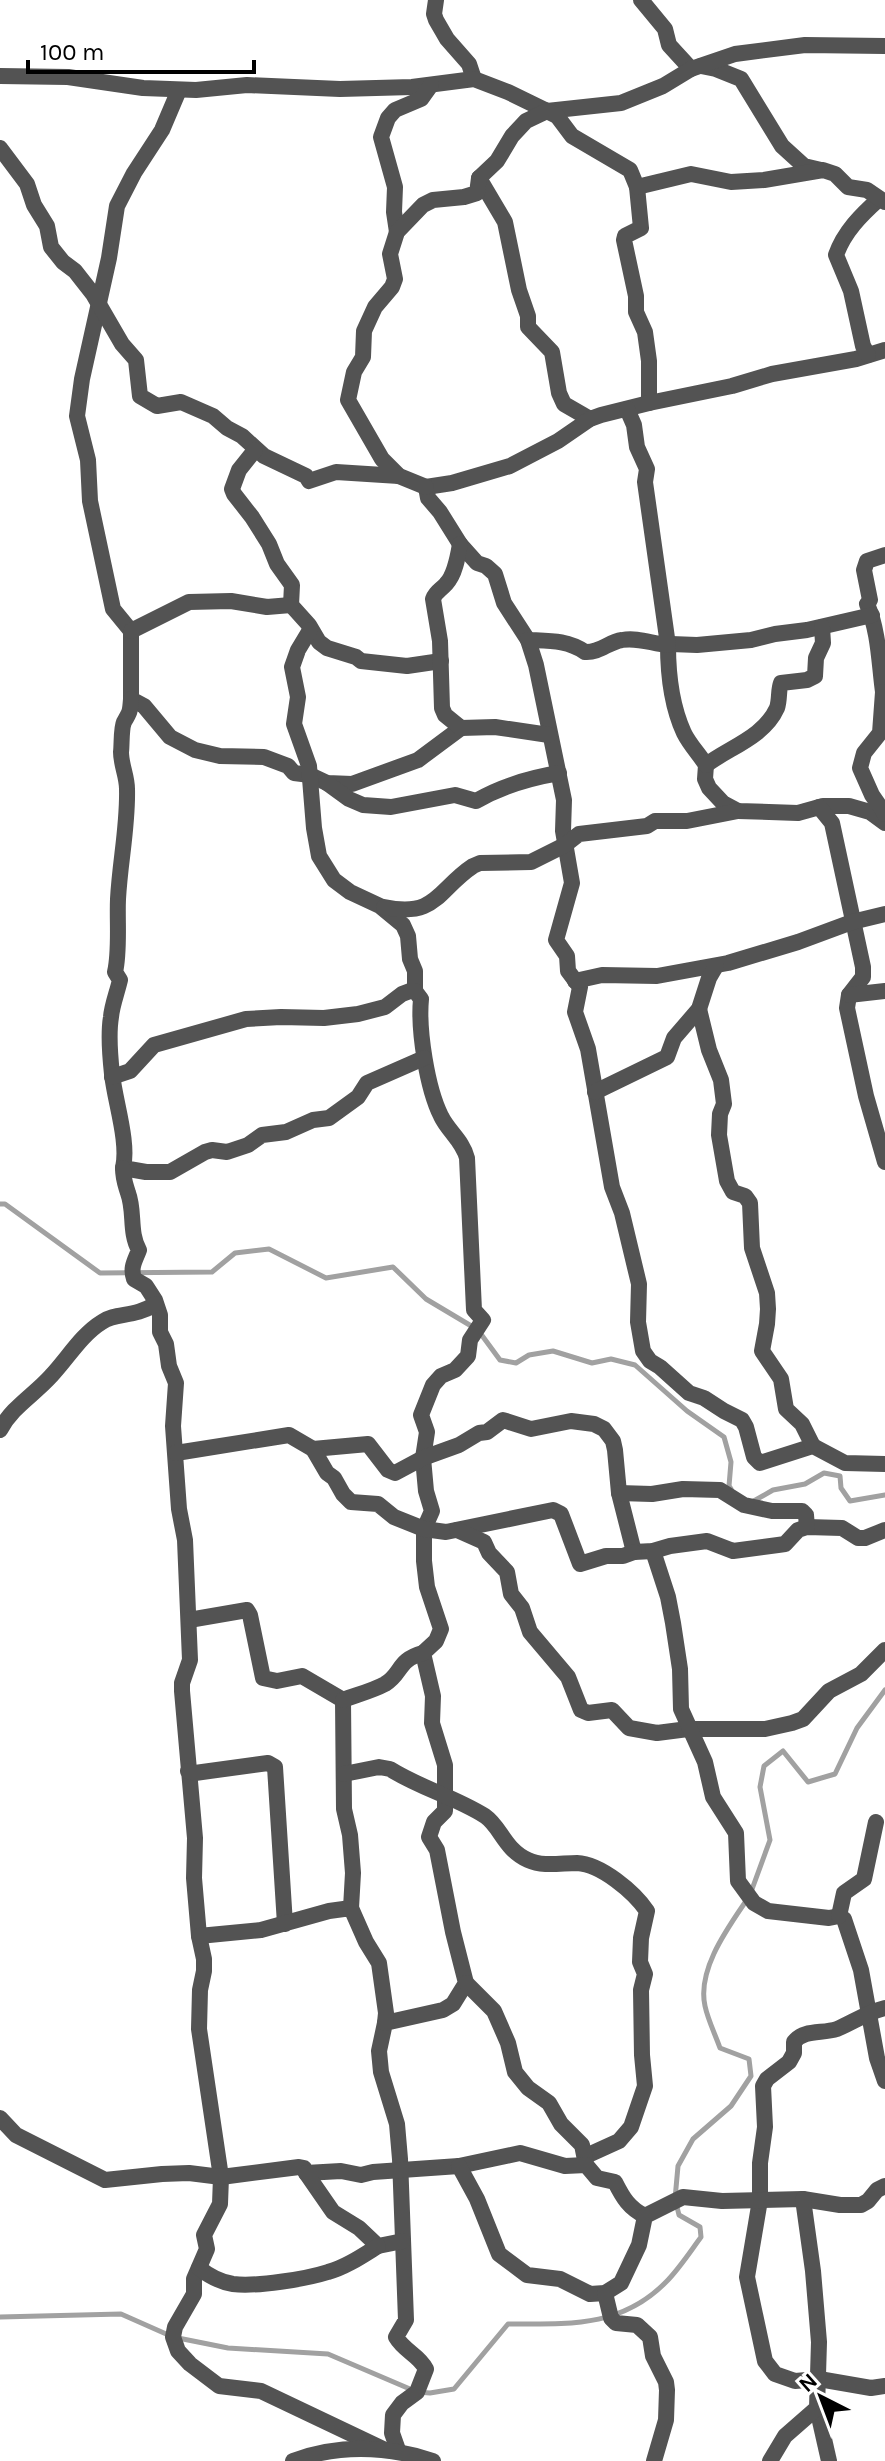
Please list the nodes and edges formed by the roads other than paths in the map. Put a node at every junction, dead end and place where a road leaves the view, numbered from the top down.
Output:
1 (436, 0) edge
2 (641, 0) edge
3 (885, 46) edge
4 (695, 67) junction
5 (0, 76) edge
6 (474, 79) junction
7 (431, 85) junction
8 (179, 90) junction
9 (547, 111) junction
10 (0, 148) edge
11 (823, 170) junction
12 (479, 178) junction
13 (637, 187) junction
14 (882, 200) edge
15 (397, 232) junction
16 (99, 303) junction
17 (885, 350) edge
18 (868, 355) junction
19 (649, 403) junction
20 (627, 409) junction
21 (590, 419) junction
22 (255, 450) junction
23 (399, 476) junction
24 (426, 487) junction
25 (460, 544) junction
26 (885, 555) edge
27 (291, 605) junction
28 (876, 605) edge
29 (822, 627) junction
30 (310, 630) junction
31 (131, 631) junction
32 (528, 640) junction
33 (668, 645) junction
34 (441, 661) junction
35 (884, 692) edge
36 (131, 699) junction
37 (461, 728) junction
38 (549, 735) junction
39 (706, 765) junction
40 (559, 773) junction
41 (310, 775) junction
42 (327, 783) junction
43 (849, 806) junction
44 (819, 807) junction
45 (738, 811) junction
46 (885, 814) edge
47 (885, 823) edge
48 (837, 842) junction
49 (565, 845) junction
50 (380, 906) junction
51 (885, 914) edge
52 (852, 922) junction
53 (716, 966) junction
54 (575, 981) junction
55 (415, 991) junction
56 (885, 991) edge
57 (849, 995) junction
58 (699, 1009) junction
59 (424, 1058) junction
60 (112, 1077) junction
61 (595, 1092) junction
62 (885, 1162) edge
63 (123, 1168) junction
64 (155, 1304) junction
65 (0, 1430) edge
66 (813, 1446) junction
67 (313, 1449) junction
68 (176, 1453) junction
69 (423, 1458) junction
70 (885, 1464) edge
71 (619, 1493) junction
72 (807, 1527) junction
73 (424, 1529) junction
74 (457, 1530) junction
75 (885, 1530) edge
76 (653, 1551) junction
77 (634, 1552) junction
78 (189, 1620) junction
79 (885, 1650) edge
80 (423, 1653) junction
81 (343, 1700) junction
82 (688, 1729) junction
83 (188, 1771) junction
84 (344, 1774) junction
85 (446, 1796) junction
86 (876, 1822) dead end
87 (351, 1908) junction
88 (839, 1916) junction
89 (285, 1924) junction
90 (199, 1936) junction
91 (466, 1983) junction
92 (877, 2011) edge
93 (385, 2023) junction
94 (885, 2081) edge
95 (0, 2118) edge
96 (586, 2161) junction
97 (459, 2166) junction
98 (400, 2170) junction
99 (306, 2173) junction
100 (221, 2177) junction
101 (885, 2186) edge
102 (803, 2199) junction
103 (760, 2200) junction
104 (645, 2216) junction
105 (403, 2241) junction
106 (378, 2246) junction
107 (199, 2268) junction
108 (605, 2293) junction
109 (819, 2379) junction
110 (885, 2386) edge
111 (817, 2408) junction
112 (391, 2450) junction
113 (293, 2461) edge
114 (433, 2461) edge
115 (654, 2461) edge
116 (770, 2461) edge
117 (829, 2461) edge

1 - 6 street
2 - 4 street
3 - 4 street
4 - 9 street
4 - 11 street
5 - 8 street
6 - 7 street
6 - 9 street
7 - 8 street
7 - 15 street
8 - 16 street
9 - 12 street
9 - 13 street
10 - 16 street
11 - 13 street
11 - 14 street
12 - 15 street
12 - 21 street
13 - 19 street
14 - 18 street
15 - 23 street
16 - 22 street
16 - 31 street
17 - 18 street
18 - 19 street
19 - 20 street
20 - 21 street
20 - 33 street
21 - 24 street
22 - 23 street
22 - 27 street
23 - 24 street
24 - 25 street
25 - 32 street
25 - 34 street
26 - 28 street
27 - 30 street
27 - 31 street
28 - 29 street
28 - 35 street
29 - 33 street
29 - 39 street
30 - 34 street
30 - 41 street
31 - 36 street
32 - 33 street
32 - 38 street
33 - 39 street
34 - 37 street
35 - 46 street
36 - 41 street
36 - 60 street
37 - 38 street
37 - 42 street
38 - 40 street
39 - 45 street
40 - 42 street
40 - 49 street
41 - 42 street
41 - 50 street
43 - 44 street
43 - 47 street
43 - 48 street
44 - 45 street
44 - 48 street
45 - 49 street
48 - 52 street
49 - 50 street
49 - 54 street
50 - 55 street
51 - 52 street
52 - 53 street
52 - 57 street
53 - 54 street
53 - 58 street
54 - 61 street
55 - 59 street
55 - 60 street
56 - 57 street
57 - 62 street
58 - 61 street
58 - 66 street
59 - 63 street
59 - 69 street
60 - 63 street
61 - 66 street
63 - 64 street
64 - 65 street
64 - 68 street
66 - 70 street
67 - 68 street
67 - 69 street
67 - 73 street
68 - 78 street
69 - 71 street
69 - 73 street
71 - 72 street
71 - 77 street
72 - 75 street
72 - 76 street
73 - 74 street
73 - 80 street
74 - 77 street
74 - 82 street
76 - 77 street
76 - 82 street
78 - 81 street
78 - 83 street
79 - 82 street
80 - 81 street
80 - 85 street
81 - 84 street
82 - 88 street
83 - 89 street
83 - 90 street
84 - 85 street
84 - 87 street
85 - 91 street
85 - 96 street
86 - 88 street
87 - 89 street
87 - 93 street
88 - 92 street
89 - 90 street
90 - 100 street
91 - 93 street
91 - 96 street
92 - 94 street
92 - 103 street
93 - 98 street
95 - 100 street
96 - 97 street
96 - 104 street
97 - 98 street
97 - 108 street
98 - 99 street
98 - 105 street
99 - 100 street
99 - 106 street
100 - 107 street
101 - 102 street
102 - 103 street
102 - 109 street
103 - 104 street
103 - 109 street
104 - 108 street
105 - 106 street
105 - 112 street
106 - 107 street
107 - 112 street
108 - 115 street
109 - 110 street
109 - 111 street
111 - 116 street
111 - 117 street
112 - 113 street
112 - 114 street

